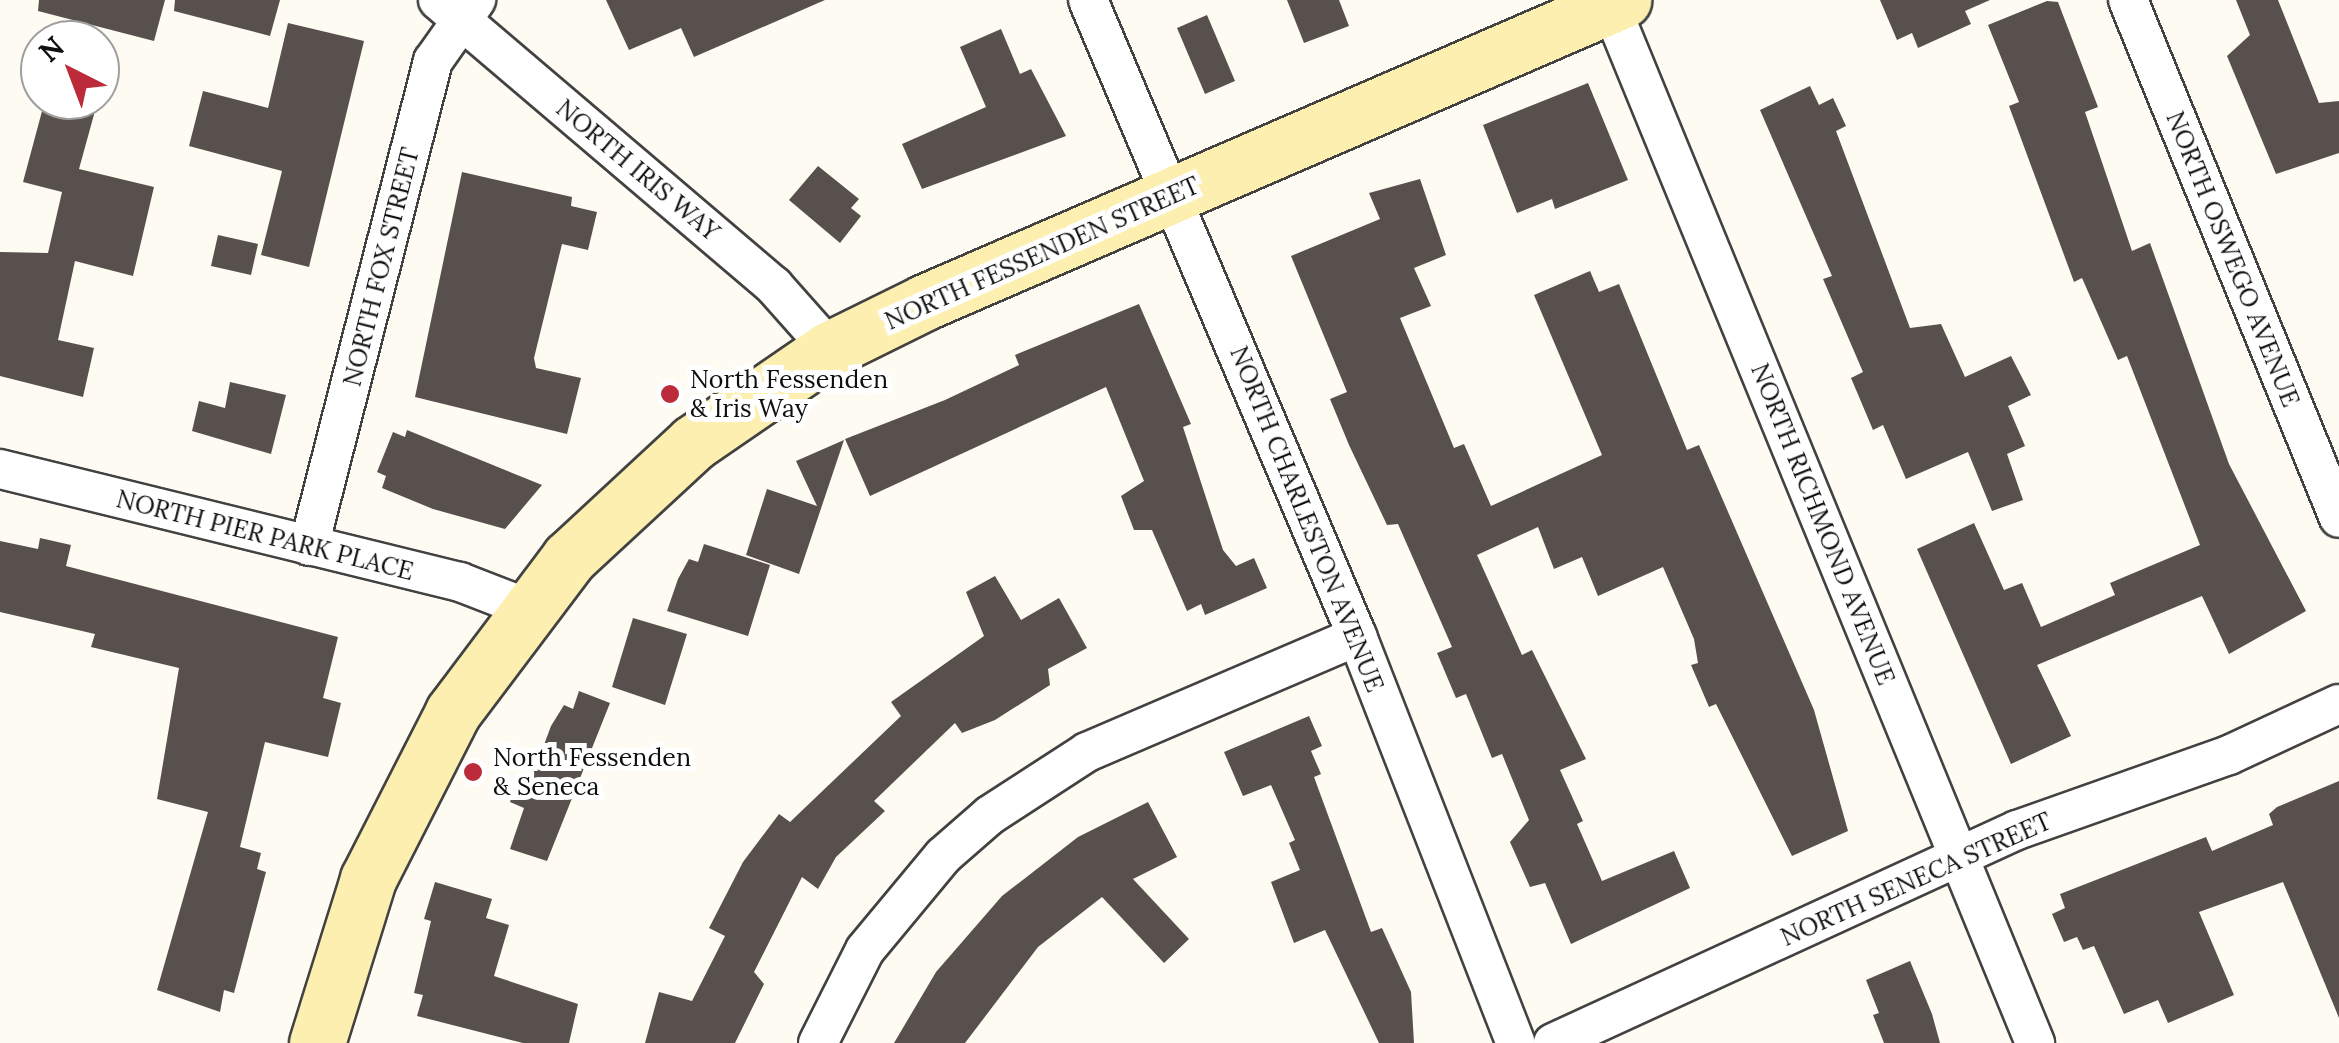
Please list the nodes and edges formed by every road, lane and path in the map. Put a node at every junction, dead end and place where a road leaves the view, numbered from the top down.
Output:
1 (1088, 0) edge
2 (2128, 0) edge
3 (1616, 3) edge
4 (458, 6) edge
5 (1173, 194) junction
6 (830, 349) junction
7 (0, 469) edge
8 (2339, 518) edge
9 (309, 546) junction
10 (528, 608) junction
11 (1357, 636) junction
12 (2339, 704) edge
13 (1960, 858) junction
14 (317, 1043) edge
15 (818, 1043) edge
16 (1516, 1043) edge
17 (1554, 1043) edge
18 (2035, 1043) edge

1 - 5 street, NORTH CHARLESTON AVENUE
2 - 8 street, NORTH OSWEGO AVENUE
3 - 5 main road, NORTH FESSENDEN STREET
3 - 13 street, NORTH RICHMOND AVENUE
4 - 6 street, NORTH IRIS WAY
4 - 9 street, NORTH FOX STREET
5 - 6 main road, NORTH FESSENDEN STREET
5 - 11 street, NORTH CHARLESTON AVENUE
6 - 10 main road, NORTH FESSENDEN STREET
7 - 9 street, NORTH PIER PARK PLACE
9 - 10 street, NORTH PIER PARK PLACE
10 - 14 main road, NORTH FESSENDEN STREET
11 - 15 street
11 - 16 street, NORTH CHARLESTON AVENUE
12 - 13 street, NORTH SENECA STREET
13 - 17 street, NORTH SENECA STREET
13 - 18 street, NORTH RICHMOND AVENUE

